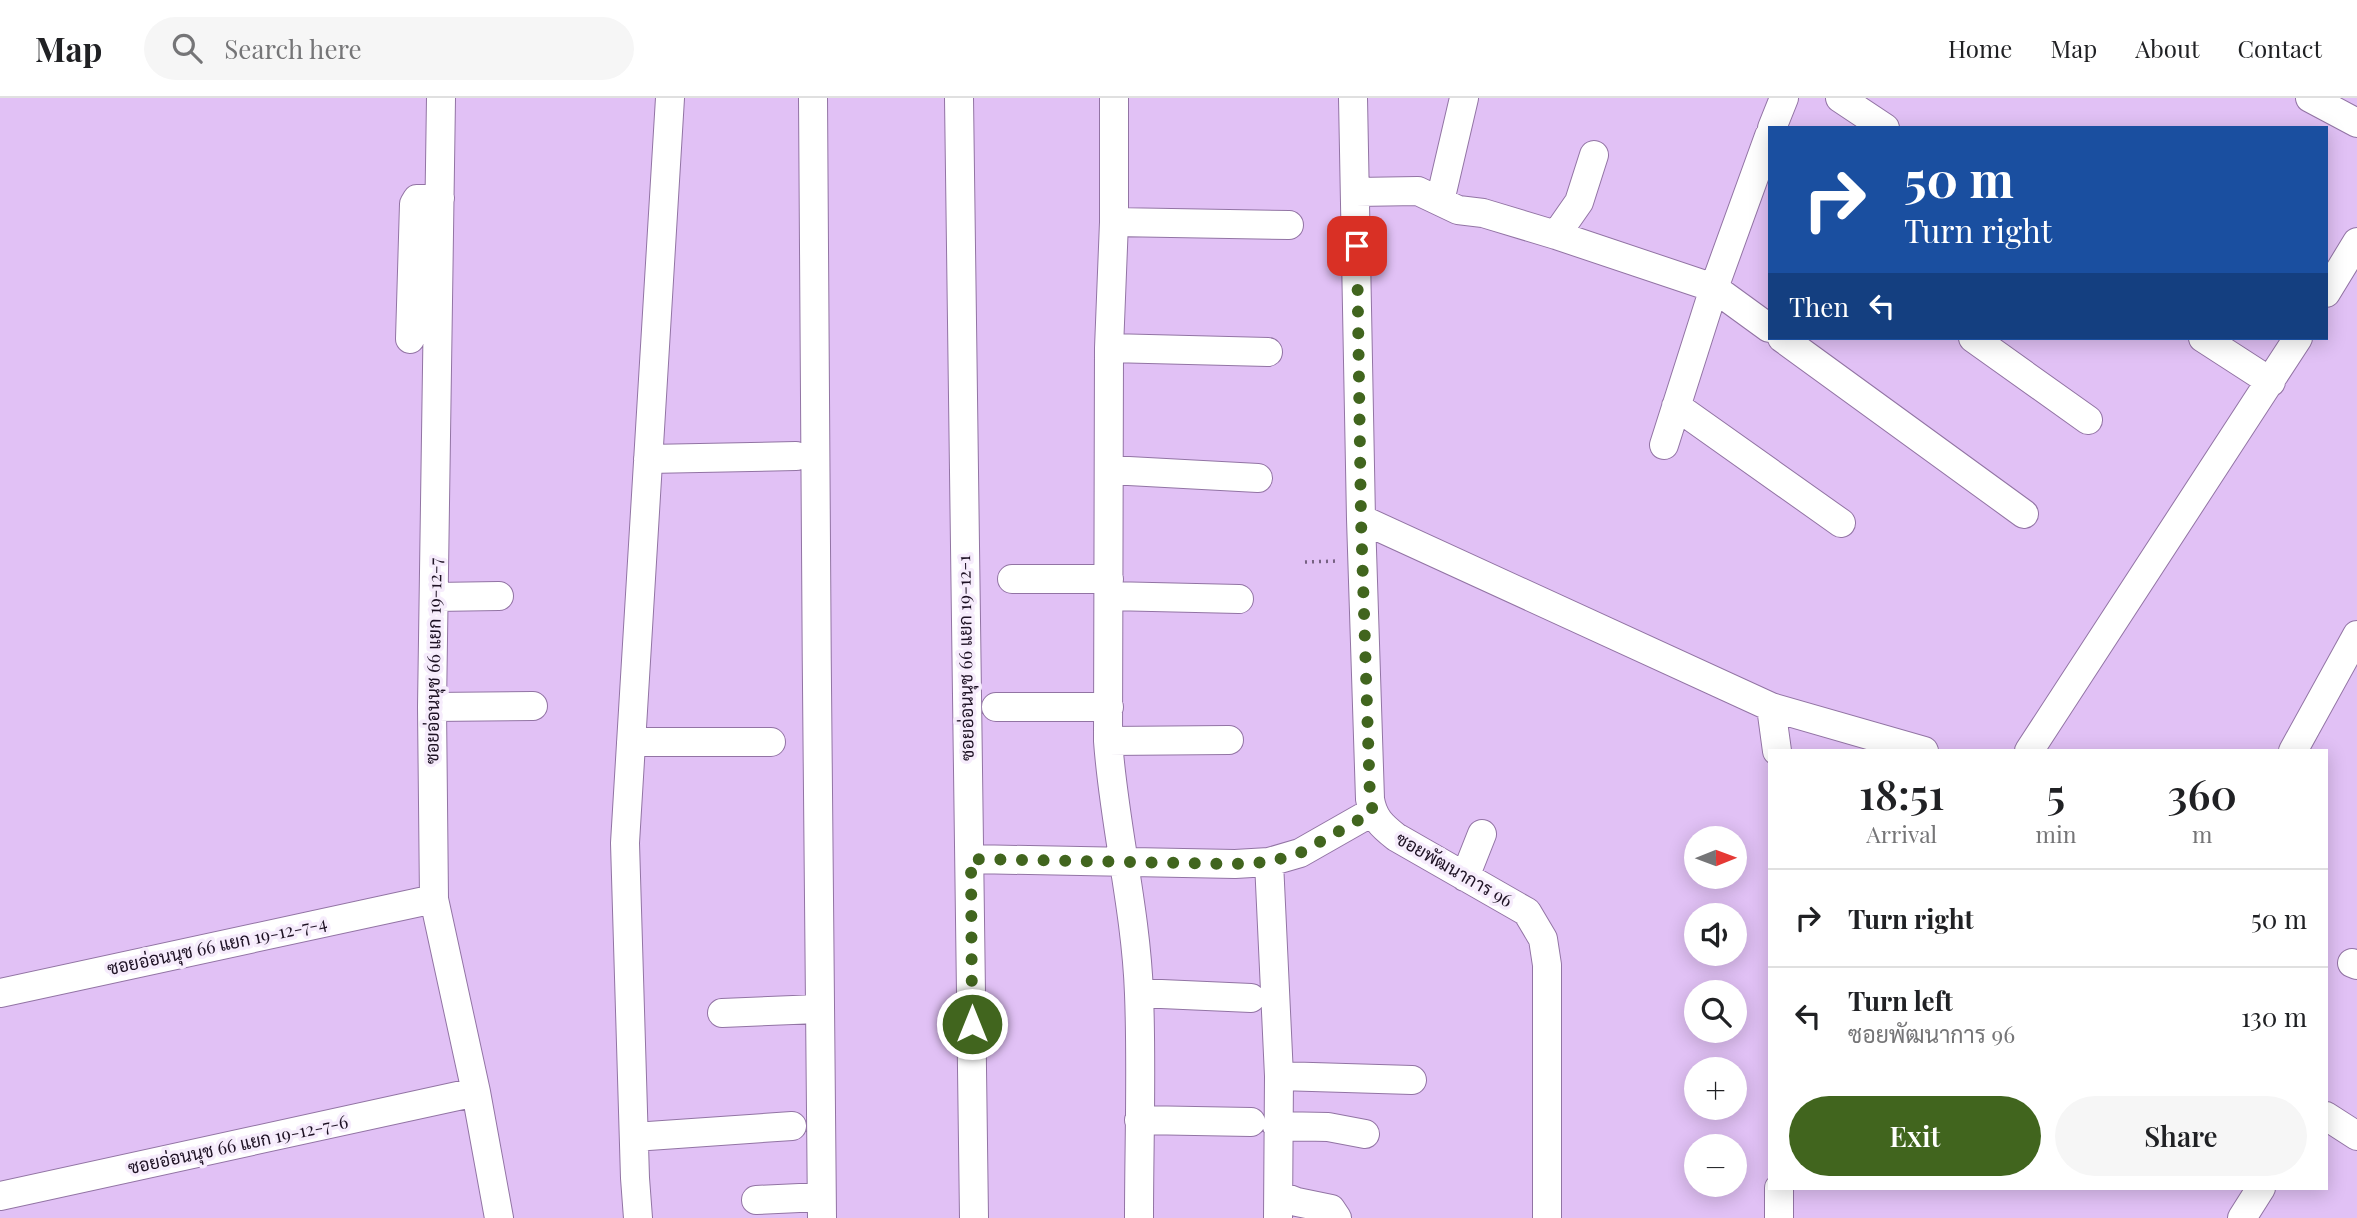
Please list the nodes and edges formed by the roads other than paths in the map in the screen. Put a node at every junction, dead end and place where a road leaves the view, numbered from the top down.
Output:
1 (441, 98) edge
2 (670, 98) edge
3 (813, 98) edge
4 (959, 98) edge
5 (1114, 98) edge
6 (1353, 98) edge
7 (1464, 98) edge
8 (1784, 98) edge
9 (1840, 98) edge
10 (2311, 98) edge
11 (2357, 123) edge
12 (1773, 126) edge
13 (1882, 126) edge
14 (1768, 142) edge
15 (1594, 155) dead end
16 (1761, 187) edge
17 (1356, 192) junction
18 (440, 198) junction
19 (1440, 201) junction
20 (1114, 222) junction
21 (1289, 225) dead end
22 (1556, 235) junction
23 (2357, 242) edge
24 (1714, 288) junction
25 (2328, 290) edge
26 (1768, 327) edge
27 (410, 339) dead end
28 (1785, 340) edge
29 (1976, 340) edge
30 (2206, 340) edge
31 (2297, 340) edge
32 (1109, 348) junction
33 (1268, 352) dead end
34 (2271, 382) junction
35 (1676, 406) junction
36 (2088, 420) dead end
37 (1664, 445) dead end
38 (796, 456) dead end
39 (648, 459) junction
40 (1110, 470) junction
41 (1258, 478) dead end
42 (2024, 514) dead end
43 (1361, 519) junction
44 (1841, 523) dead end
45 (1012, 579) dead end
46 (1109, 587) junction
47 (499, 596) dead end
48 (435, 597) junction
49 (1238, 599) dead end
50 (2357, 635) edge
51 (533, 706) dead end
52 (432, 707) junction
53 (996, 707) dead end
54 (1109, 707) junction
55 (1771, 707) junction
56 (1108, 740) junction
57 (1229, 740) dead end
58 (631, 742) junction
59 (771, 742) dead end
60 (1777, 749) edge
61 (1917, 749) edge
62 (2030, 749) edge
63 (2294, 749) edge
64 (1373, 812) junction
65 (1482, 834) dead end
66 (971, 859) junction
67 (1269, 862) junction
68 (1125, 863) junction
69 (1465, 877) junction
70 (434, 899) junction
71 (0, 993) edge
72 (1139, 993) junction
73 (1251, 998) dead end
74 (818, 1009) junction
75 (722, 1013) dead end
76 (1279, 1076) junction
77 (1412, 1080) dead end
78 (476, 1091) junction
79 (2328, 1117) edge
80 (1139, 1120) junction
81 (1264, 1124) junction
82 (792, 1126) dead end
83 (1365, 1134) dead end
84 (2357, 1136) edge
85 (634, 1137) junction
86 (1779, 1190) edge
87 (2260, 1190) edge
88 (0, 1196) edge
89 (755, 1200) dead end
90 (821, 1207) edge
91 (1278, 1207) edge
92 (499, 1218) edge
93 (638, 1218) edge
94 (974, 1218) edge
95 (1139, 1218) edge
96 (1337, 1218) edge
97 (1547, 1218) edge
98 (1779, 1218) edge
99 (2242, 1218) edge

1 - 18 street, ซอยอ่อนนุช 66 แยก 19-12-7
2 - 39 street
3 - 74 street
4 - 66 street, ซอยอ่อนนุช 66 แยก 19-12-1
5 - 20 street
6 - 17 street
7 - 19 street
8 - 12 street
9 - 13 street
10 - 11 street
14 - 16 street
15 - 22 street
16 - 24 street
17 - 19 street
17 - 43 street
18 - 27 street
18 - 48 street, ซอยอ่อนนุช 66 แยก 19-12-7
19 - 22 street
20 - 21 street
20 - 32 street
22 - 24 street
23 - 25 street
24 - 26 street
24 - 35 street
28 - 42 street
29 - 36 street
30 - 34 street
31 - 34 street
32 - 33 street
32 - 40 street
34 - 62 street
35 - 37 street
35 - 44 street
38 - 39 street
39 - 58 street
40 - 41 street
40 - 46 street
43 - 55 street
43 - 64 street
45 - 46 street
46 - 49 street
46 - 54 street
47 - 48 street
48 - 52 street, ซอยอ่อนนุช 66 แยก 19-12-7
50 - 63 street
51 - 52 street
52 - 70 street, ซอยอ่อนนุช 66 แยก 19-12-7
53 - 54 street
54 - 56 street
55 - 60 street
55 - 61 street
56 - 57 street
56 - 68 street
58 - 59 street
58 - 85 street
64 - 67 street
64 - 69 street, ซอยพัฒนาการ 96
65 - 69 street
66 - 68 street
66 - 94 street, ซอยอ่อนนุช 66 แยก 19-12-1
67 - 68 street
67 - 76 street
68 - 72 street
69 - 97 street, ซอยพัฒนาการ 96
70 - 71 street, ซอยอ่อนนุช 66 แยก 19-12-7-4
70 - 78 street, ซอยอ่อนนุช 66 แยก 19-12-7
72 - 73 street
72 - 80 street
74 - 75 street
74 - 90 street
76 - 77 street
76 - 81 street
78 - 88 street, ซอยอ่อนนุช 66 แยก 19-12-7-6
78 - 92 street, ซอยอ่อนนุช 66 แยก 19-12-7
79 - 84 street
80 - 81 street
80 - 95 street
81 - 83 street
81 - 91 street
82 - 85 street
85 - 93 street
86 - 98 street
87 - 99 street
89 - 90 street
91 - 96 street

